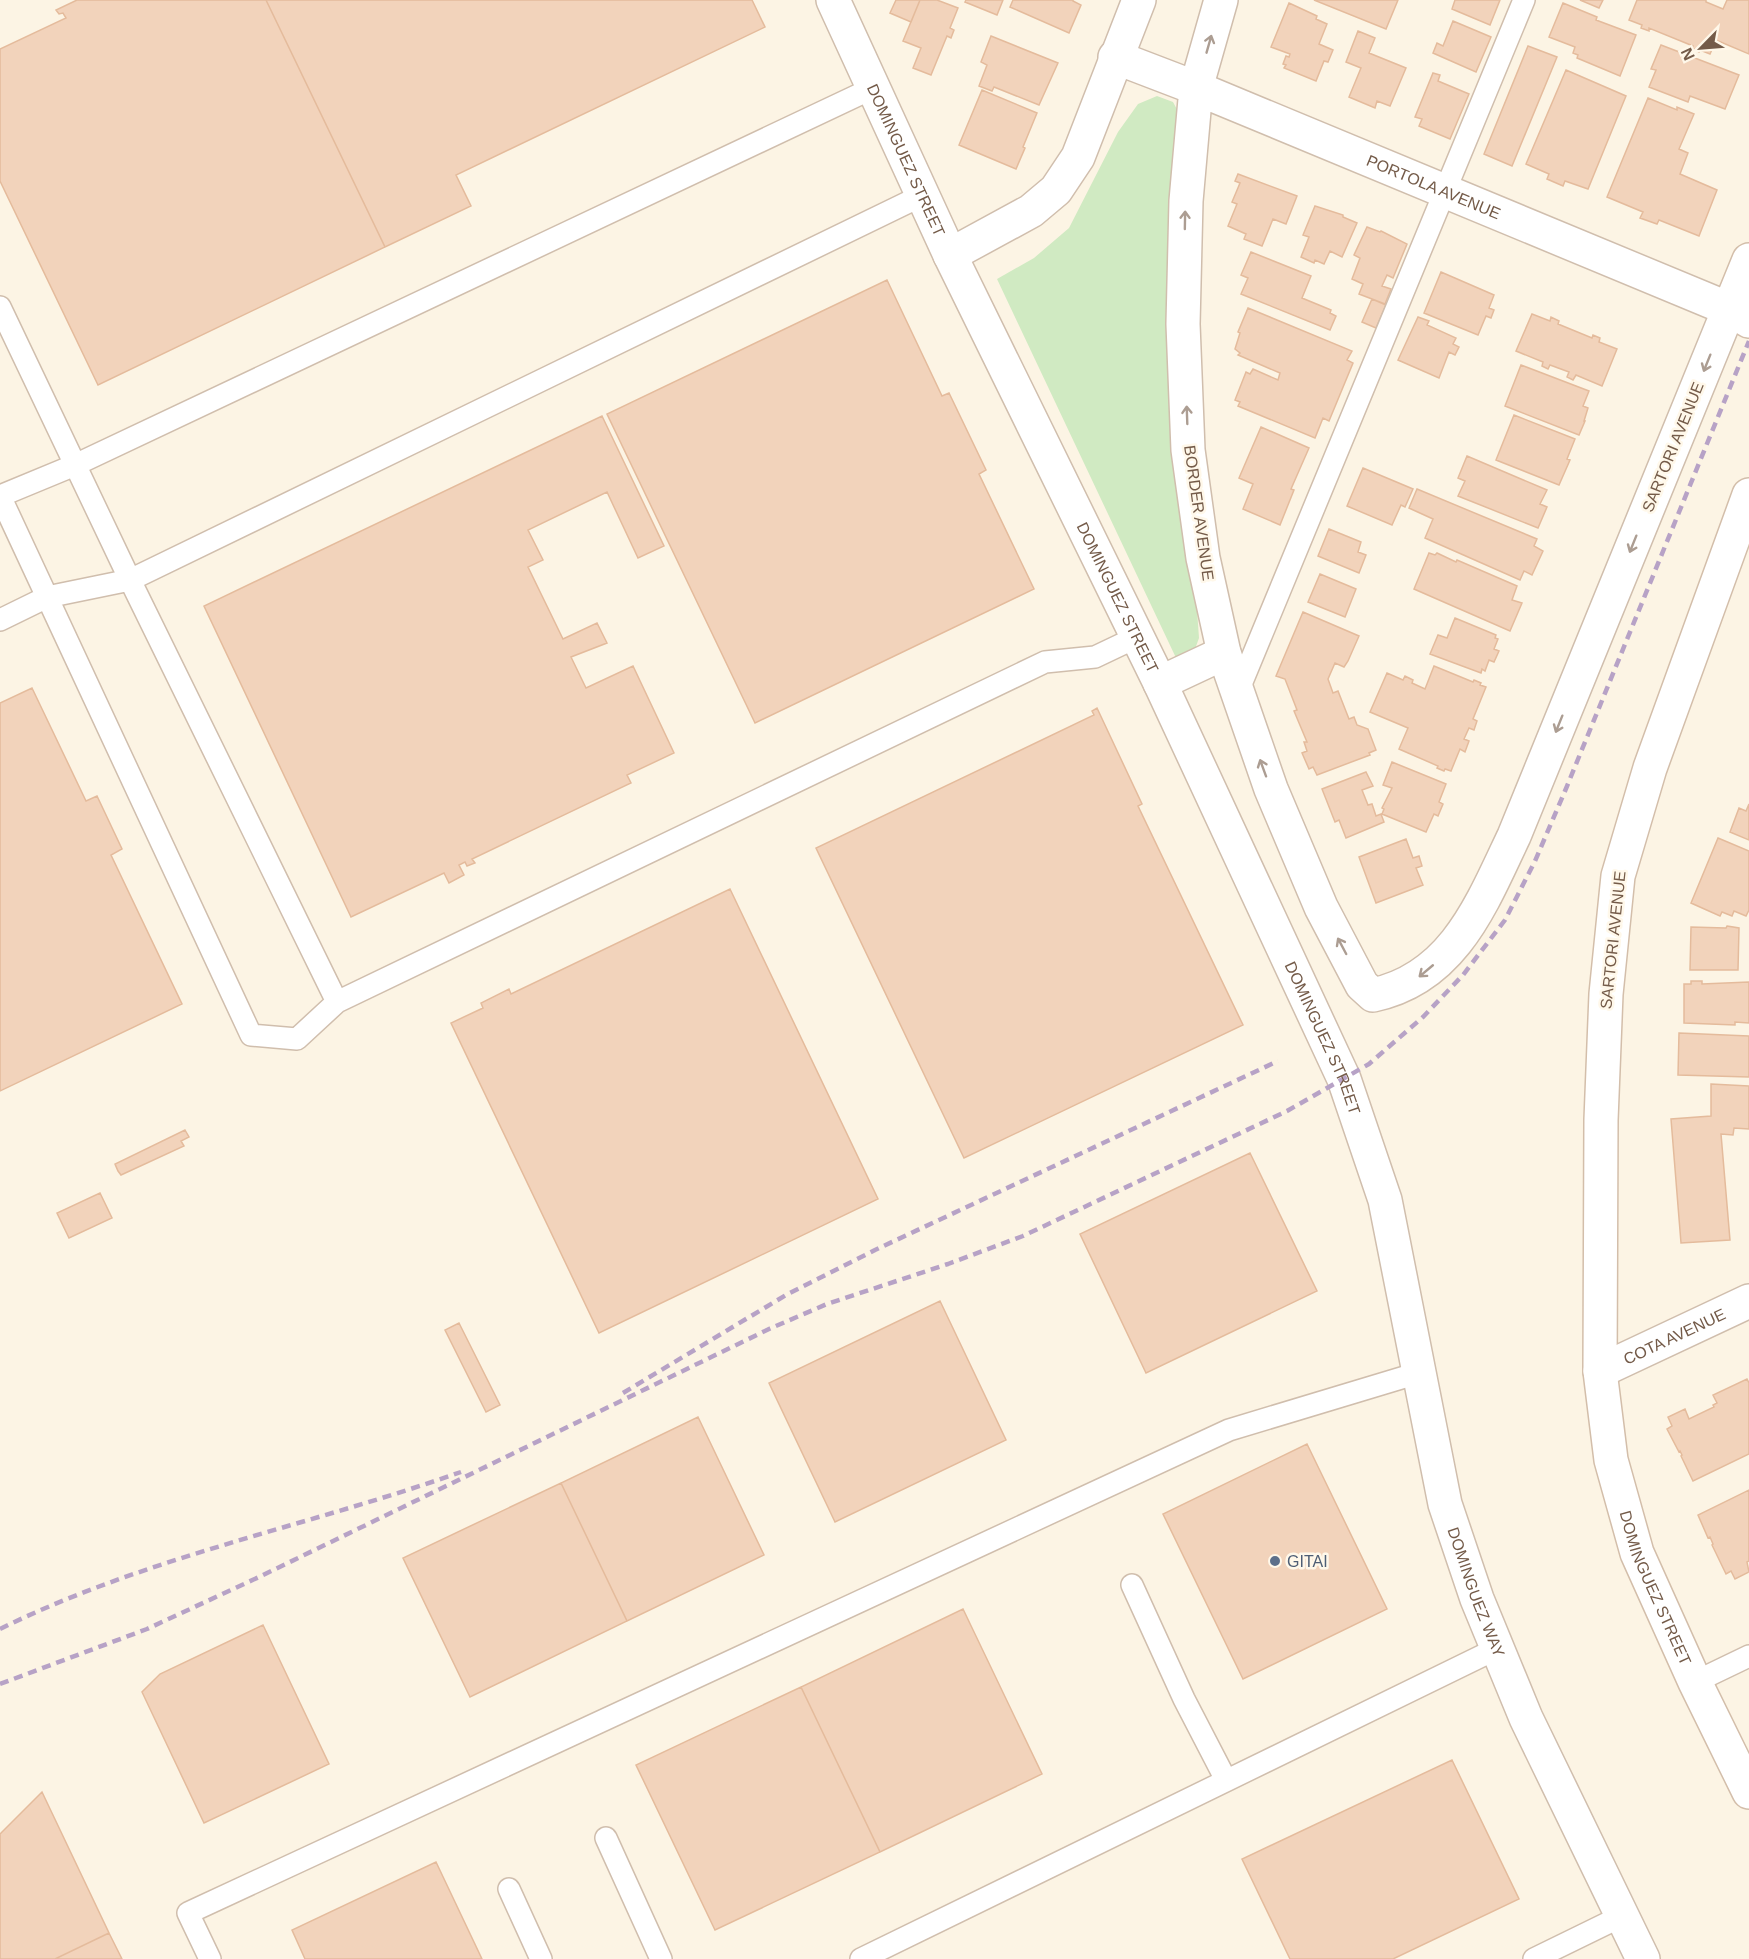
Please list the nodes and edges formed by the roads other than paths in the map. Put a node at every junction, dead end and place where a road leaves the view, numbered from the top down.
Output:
1 (833, 0) edge
2 (1139, 0) edge
3 (1221, 0) edge
4 (1524, 0) edge
5 (1115, 57) junction
6 (873, 88) junction
7 (1196, 88) junction
8 (1444, 191) junction
9 (923, 195) junction
10 (950, 255) junction
11 (1749, 260) edge
12 (0, 307) edge
13 (1739, 315) edge
14 (75, 465) junction
15 (1749, 495) edge
16 (0, 496) edge
17 (130, 580) junction
18 (47, 597) junction
19 (0, 620) edge
20 (1137, 637) junction
21 (1224, 653) junction
22 (1160, 683) junction
23 (1237, 694) junction
24 (1373, 995) joint
25 (337, 1002) junction
26 (1385, 1200) joint
27 (1749, 1300) edge
28 (1600, 1371) junction
29 (1418, 1373) junction
30 (1132, 1585) dead end
31 (1498, 1648) junction
32 (1749, 1656) edge
33 (1695, 1682) junction
34 (1226, 1780) junction
35 (1749, 1792) edge
36 (606, 1838) dead end
37 (509, 1889) dead end
38 (1622, 1916) junction
39 (210, 1959) edge
40 (541, 1959) edge
41 (661, 1959) edge
42 (861, 1959) edge
43 (1534, 1959) edge
44 (1643, 1959) edge

1 - 6 street, DOMINGUEZ STREET
2 - 5 street
7 -> 3 street, BORDER AVENUE
4 - 8 lane
5 - 7 street, PORTOLA AVENUE
5 - 10 street
6 - 9 street, DOMINGUEZ STREET
6 - 14 lane
7 - 8 street, PORTOLA AVENUE
21 -> 7 street, BORDER AVENUE
8 - 13 street, PORTOLA AVENUE
8 - 23 lane
9 - 10 street, DOMINGUEZ STREET
9 - 17 lane
10 - 20 street, DOMINGUEZ STREET
11 - 13 street, SARTORI AVENUE
12 - 14 lane
13 -> 24 street, SARTORI AVENUE
14 - 16 lane
14 - 17 lane
15 - 28 street, SARTORI AVENUE
16 - 18 lane
17 - 18 lane
17 - 25 lane
18 - 19 lane
18 - 25 lane
20 - 22 street, DOMINGUEZ STREET
20 - 25 lane
21 - 22 street
21 - 23 street, BORDER AVENUE
22 - 26 street, DOMINGUEZ STREET
24 -> 23 street, BORDER AVENUE
26 - 29 street, DOMINGUEZ WAY
27 - 28 street, COTA AVENUE
28 - 33 street, DOMINGUEZ STREET
29 - 31 street, DOMINGUEZ WAY
29 - 39 lane
30 - 34 lane
31 - 34 lane
31 - 38 street, DOMINGUEZ WAY
32 - 33 lane
33 - 35 street, DOMINGUEZ STREET
34 - 42 lane
36 - 41 lane
37 - 40 lane
38 - 43 lane
38 - 44 street, DOMINGUEZ WAY

